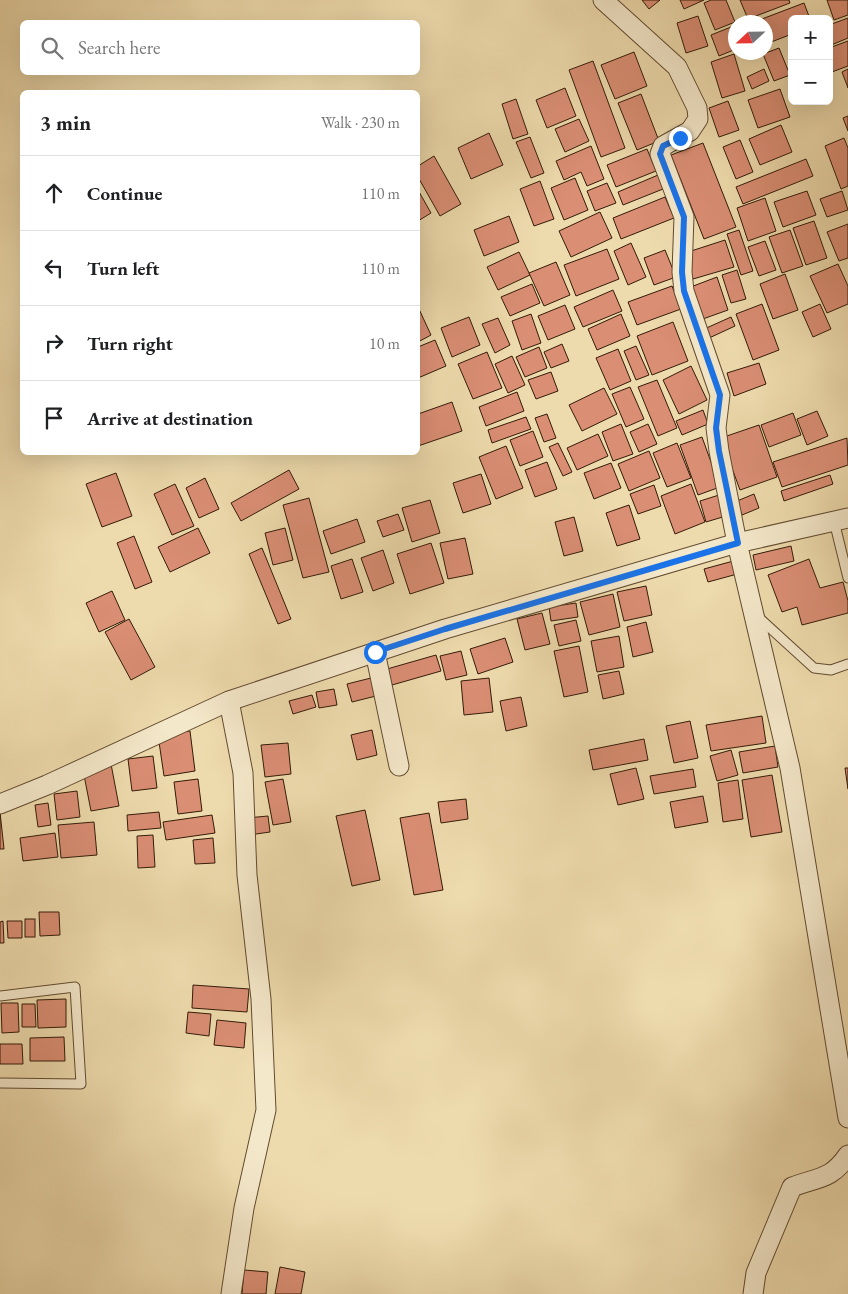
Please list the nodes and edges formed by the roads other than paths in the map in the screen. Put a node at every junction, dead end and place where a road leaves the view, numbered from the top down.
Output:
1 (603, 0) edge
2 (841, 520) edge
3 (738, 543) junction
4 (848, 578) edge
5 (754, 613) junction
6 (375, 652) junction
7 (848, 664) edge
8 (230, 701) junction
9 (398, 766) dead end
10 (0, 804) edge
11 (0, 996) edge
12 (0, 1083) edge
13 (848, 1118) edge
14 (848, 1155) edge
15 (230, 1294) edge
16 (753, 1294) edge

1 - 3 street
2 - 3 street
2 - 4 lane
3 - 5 street
3 - 6 street
5 - 7 lane
5 - 13 street
6 - 8 street
6 - 9 street
8 - 10 street
8 - 15 street
11 - 12 lane
14 - 16 street

